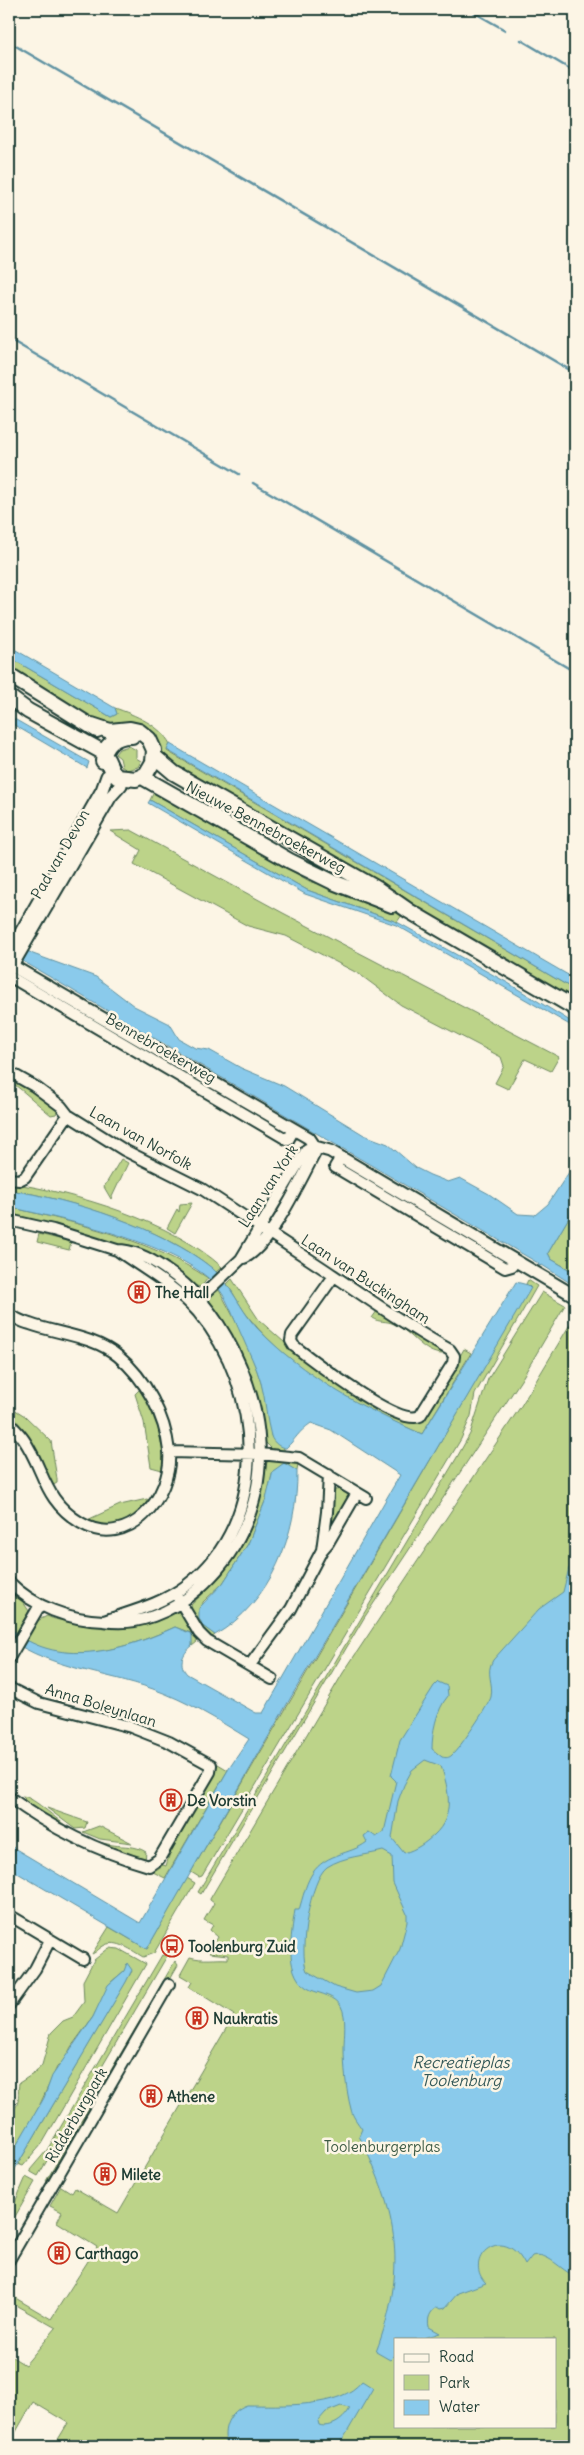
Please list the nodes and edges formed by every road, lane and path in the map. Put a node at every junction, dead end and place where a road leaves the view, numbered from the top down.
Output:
1 (9, 675) edge
2 (9, 697) edge
3 (116, 735) junction
4 (103, 756) junction
5 (153, 759) junction
6 (107, 776) junction
7 (141, 781) junction
8 (124, 783) junction
9 (409, 911) junction
10 (22, 940) junction
11 (11, 964) edge
12 (575, 1008) edge
13 (9, 1072) edge
14 (68, 1115) junction
15 (312, 1150) junction
16 (9, 1179) edge
17 (9, 1220) edge
18 (265, 1231) junction
19 (117, 1250) junction
20 (334, 1276) junction
21 (575, 1296) edge
22 (200, 1298) junction
23 (192, 1306) junction
24 (9, 1315) edge
25 (9, 1423) edge
26 (169, 1452) junction
27 (249, 1453) junction
28 (260, 1454) junction
29 (329, 1475) junction
30 (322, 1550) junction
31 (9, 1582) edge
32 (175, 1593) junction
33 (182, 1603) junction
34 (40, 1604) junction
35 (104, 1622) junction
36 (11, 1655) edge
37 (250, 1665) junction
38 (272, 1679) dead end
39 (9, 1688) edge
40 (9, 1797) edge
41 (9, 1915) edge
42 (50, 1940) junction
43 (83, 1959) dead end
44 (169, 1984) dead end
45 (9, 2005) edge
46 (9, 2260) edge

1 - 3 main road
2 - 4 main road
3 - 4 main road
3 - 5 main road
4 - 6 main road
4 - 8 main road
5 - 7 main road
5 - 9 main road, Nieuwe Bennebroekerweg
6 - 8 main road
6 - 10 street, Pad van Devon
7 - 8 main road
7 - 9 main road, Nieuwe Bennebroekerweg
8 - 10 street, Pad van Devon
9 - 12 main road, Nieuwe Bennebroekerweg
10 - 11 street, Pad van Devon
11 - 15 street, Bennebroekerweg
13 - 14 street, Laan van Norfolk
14 - 16 street
14 - 18 street, Laan van Norfolk
15 - 18 street, Laan van York
15 - 21 street
17 - 19 street
18 - 20 street, Laan van Buckingham
18 - 22 street, Laan van York
19 - 22 street
19 - 23 street
20 - 20 street, Laan van Buckingham
22 - 23 street, Laan van York
22 - 28 street
23 - 27 street
24 - 26 street
25 - 26 street
26 - 27 street
27 - 28 street
27 - 32 street
28 - 29 street
28 - 33 street
29 - 30 street
29 - 30 street
30 - 37 street
31 - 34 street
32 - 33 street
32 - 35 street
33 - 35 street
33 - 37 street
34 - 35 street
34 - 36 street
37 - 38 street
39 - 40 street, Anna Boleynlaan
41 - 42 street
42 - 43 street
42 - 45 street
44 - 46 street, Ridderburgpark

